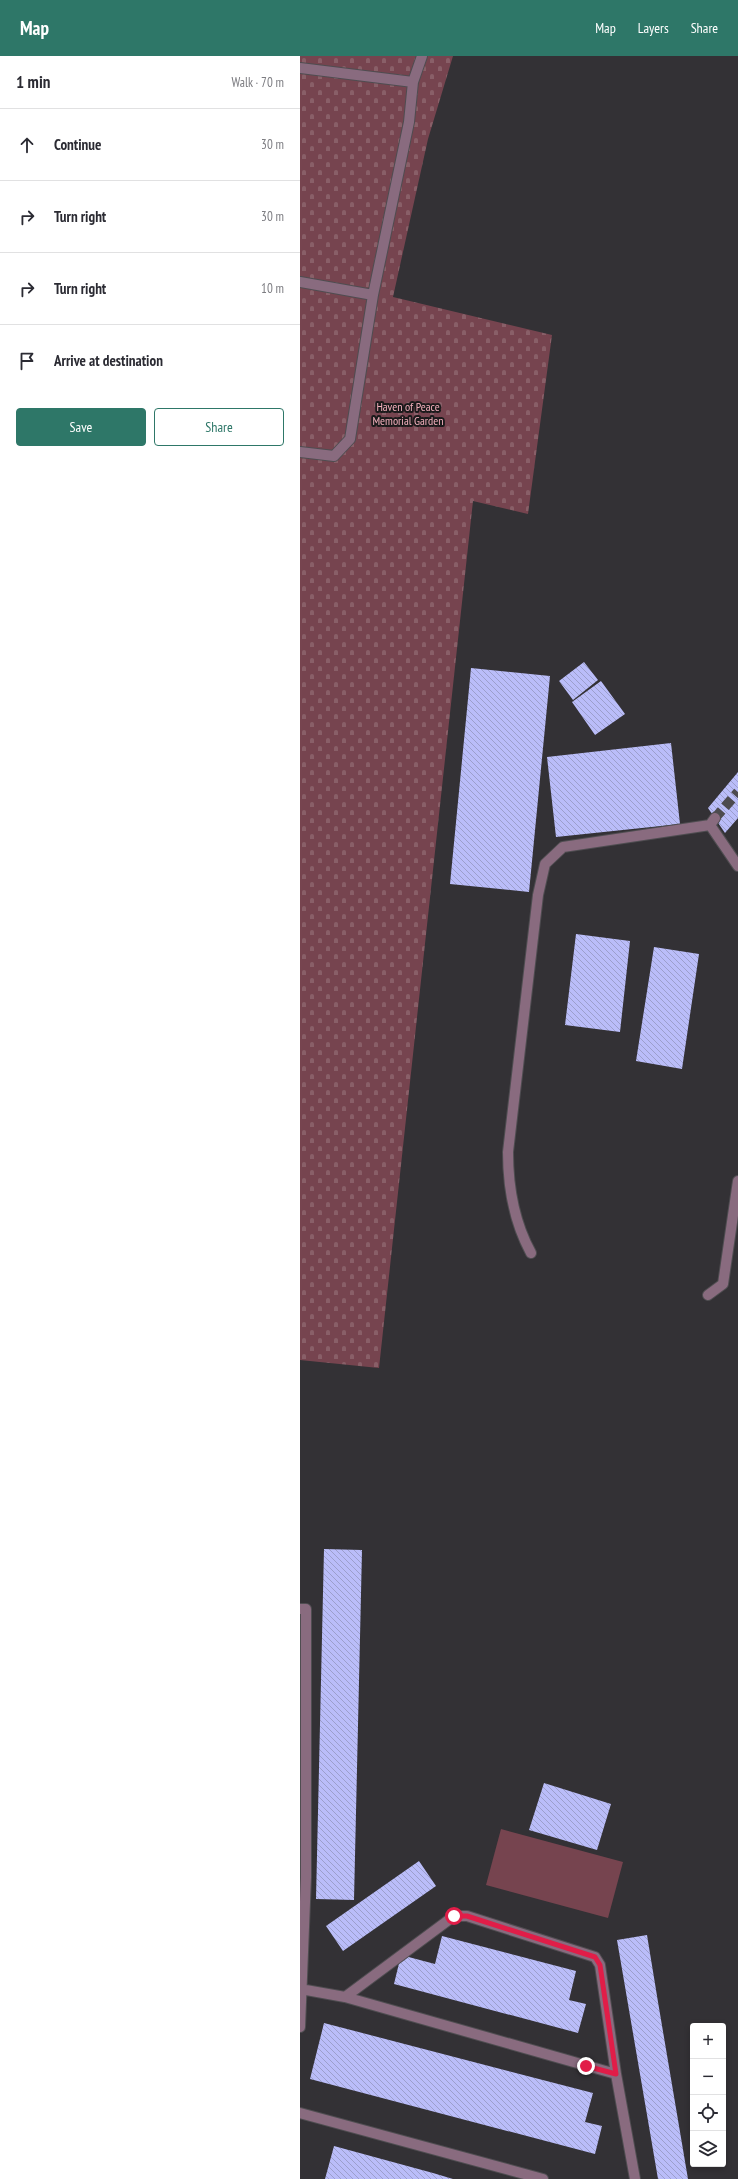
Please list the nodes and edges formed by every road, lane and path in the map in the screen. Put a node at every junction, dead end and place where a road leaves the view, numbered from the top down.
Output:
1 (422, 56) edge
2 (300, 68) edge
3 (413, 82) junction
4 (300, 282) edge
5 (373, 295) junction
6 (300, 452) edge
7 (738, 866) edge
8 (738, 1181) edge
9 (531, 1253) dead end
10 (708, 1295) dead end
11 (300, 1609) edge
12 (303, 1876) edge
13 (301, 1989) edge
14 (345, 1997) junction
15 (300, 2027) edge
16 (616, 2074) junction
17 (300, 2113) edge
18 (544, 2179) edge
19 (635, 2179) edge

1 - 3 street
2 - 3 street
3 - 5 street
4 - 5 street
5 - 6 street
7 - 9 street
8 - 10 street
11 - 12 street
12 - 13 street
13 - 14 street
13 - 15 street
14 - 16 street
14 - 16 street
16 - 19 street
17 - 18 street

